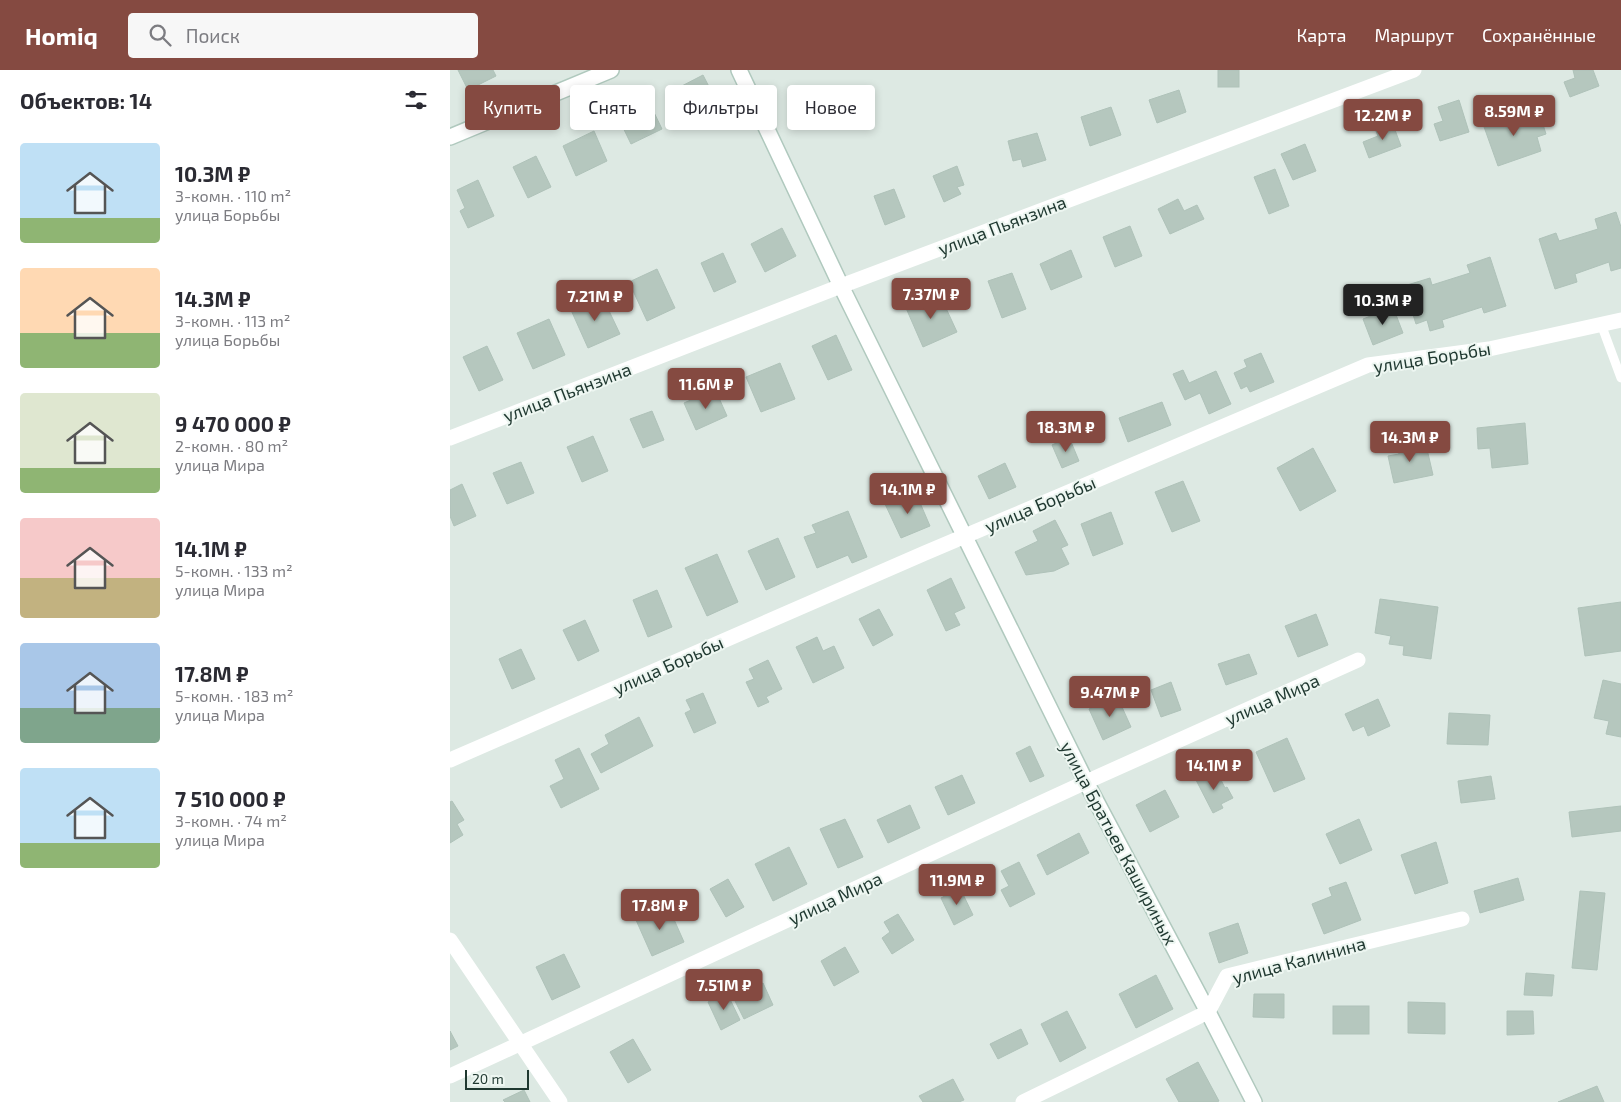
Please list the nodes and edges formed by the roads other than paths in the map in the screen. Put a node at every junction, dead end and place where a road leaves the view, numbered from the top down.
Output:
1 (611, 70) edge
2 (739, 70) edge
3 (1414, 70) edge
4 (450, 137) edge
5 (841, 286) junction
6 (1621, 320) edge
7 (1601, 324) junction
8 (1621, 378) edge
9 (450, 438) edge
10 (965, 536) junction
11 (1358, 660) dead end
12 (450, 760) edge
13 (1086, 782) junction
14 (1462, 919) dead end
15 (450, 940) edge
16 (1208, 1012) junction
17 (521, 1044) junction
18 (450, 1076) edge
19 (560, 1102) edge
20 (1023, 1102) edge
21 (1254, 1102) edge

1 - 4 street
2 - 5 street, улица Братьев Кашириных
3 - 5 street, улица Пьянзина
5 - 9 street, улица Пьянзина
5 - 10 street, улица Братьев Кашириных
6 - 7 street, улица Борьбы
7 - 8 lane
7 - 10 street, улица Борьбы
10 - 12 street, улица Борьбы
10 - 13 street, улица Братьев Кашириных
11 - 13 street, улица Мира
13 - 16 street, улица Братьев Кашириных
13 - 17 street, улица Мира
14 - 16 street, улица Калинина
15 - 17 street
16 - 20 street
16 - 21 street, улица Братьев Кашириных
17 - 18 street, улица Мира
17 - 19 street

